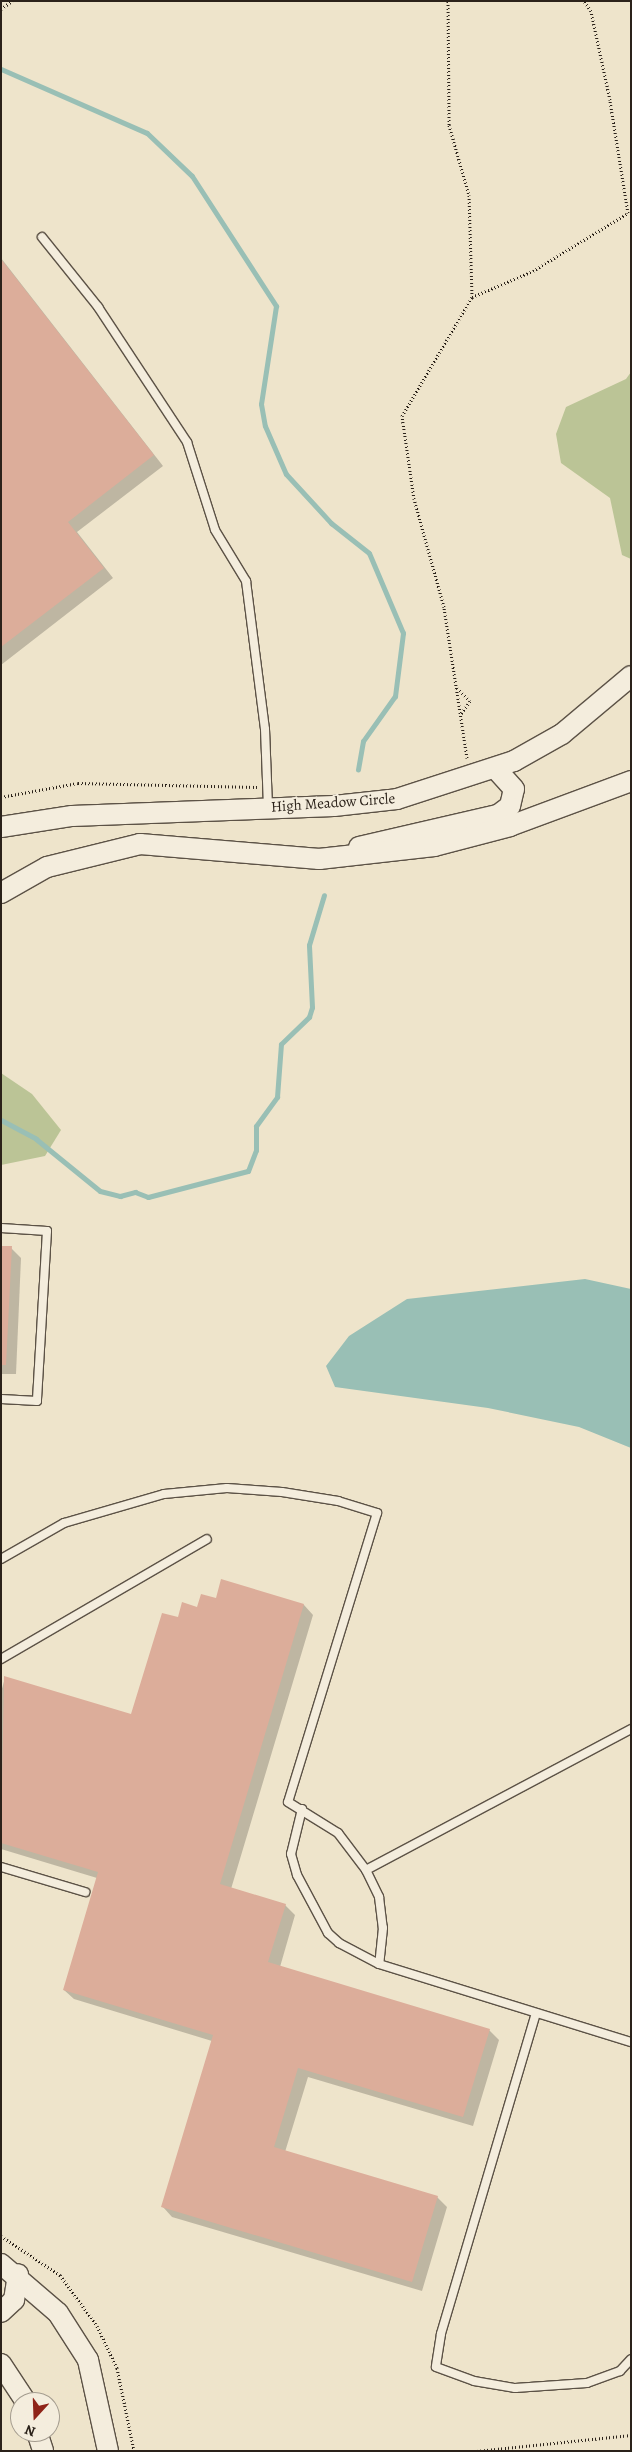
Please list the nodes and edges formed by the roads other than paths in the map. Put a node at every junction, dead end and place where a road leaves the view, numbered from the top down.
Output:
1 (42, 237) dead end
2 (631, 676) edge
3 (496, 769) junction
4 (631, 781) edge
5 (268, 808) junction
6 (1, 827) edge
7 (318, 859) junction
8 (1, 893) edge
9 (1, 1228) edge
10 (1, 1398) edge
11 (207, 1540) dead end
12 (1, 1559) edge
13 (1, 1659) edge
14 (631, 1729) edge
15 (302, 1809) junction
16 (1, 1867) edge
17 (366, 1870) junction
18 (85, 1892) dead end
19 (379, 1964) junction
20 (536, 2013) junction
21 (631, 2042) edge
22 (10, 2269) edge
23 (1, 2312) edge
24 (631, 2359) edge
25 (1, 2364) edge
26 (19, 2392) edge
27 (108, 2451) edge

1 - 5 lane
2 - 3 street, High Meadow Circle
3 - 5 street, High Meadow Circle
3 - 7 street
4 - 7 street
5 - 6 street, High Meadow Circle
7 - 8 street
9 - 10 lane
11 - 13 lane
12 - 15 lane
14 - 17 lane
15 - 17 lane
15 - 19 lane
16 - 18 lane
17 - 19 lane
19 - 20 lane
20 - 21 lane
20 - 24 lane
22 - 23 street
22 - 27 street
25 - 26 street

